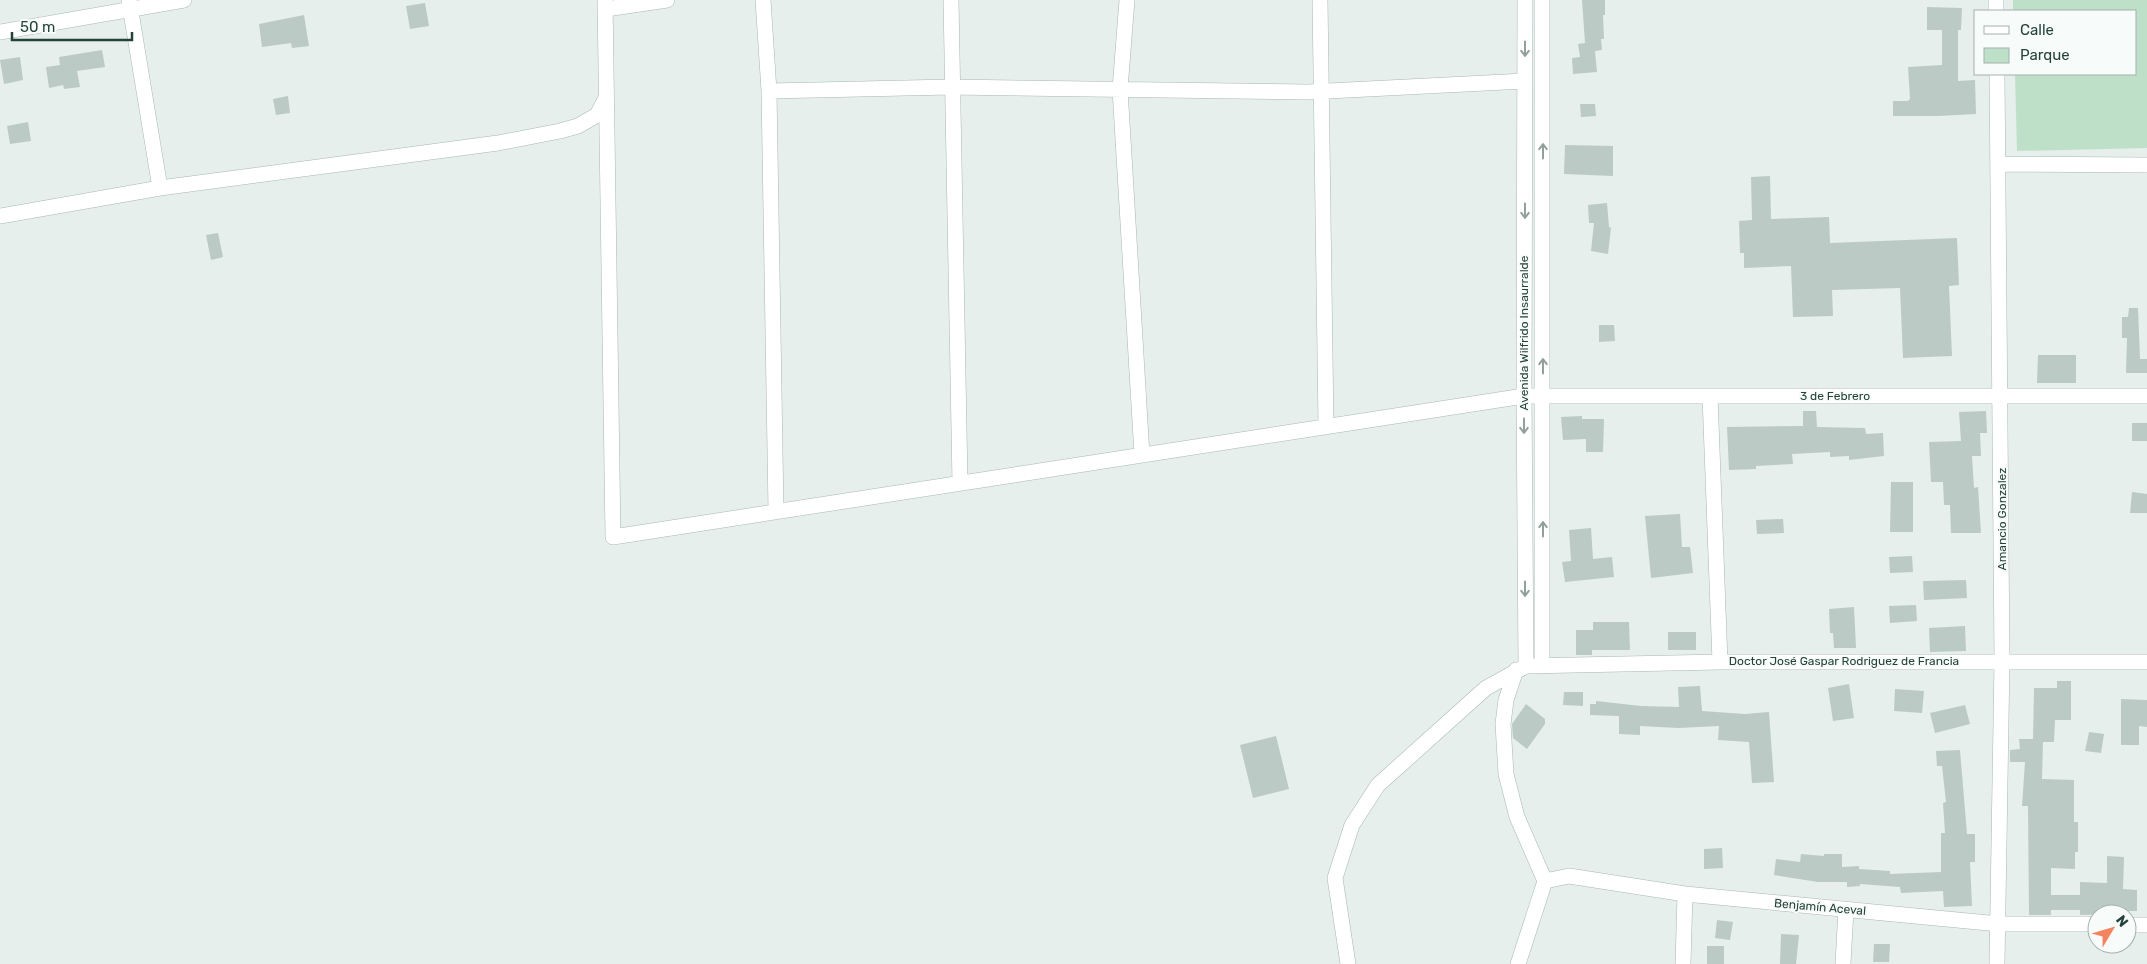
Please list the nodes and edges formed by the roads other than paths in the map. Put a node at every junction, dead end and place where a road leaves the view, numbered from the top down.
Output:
1 (184, 0) edge
2 (667, 0) edge
3 (763, 0) edge
4 (950, 0) edge
5 (1127, 0) edge
6 (1320, 0) edge
7 (1525, 0) edge
8 (1542, 0) edge
9 (129, 5) edge
10 (606, 5) edge
11 (0, 32) edge
12 (1997, 75) edge
13 (1525, 81) junction
14 (951, 86) junction
15 (1120, 89) junction
16 (769, 91) junction
17 (1321, 92) junction
18 (607, 97) junction
19 (1999, 164) junction
20 (2147, 164) edge
21 (160, 188) junction
22 (0, 216) edge
23 (1524, 396) junction
24 (1543, 396) junction
25 (1710, 396) junction
26 (2001, 396) junction
27 (2147, 396) edge
28 (1326, 426) junction
29 (1142, 455) junction
30 (960, 483) junction
31 (776, 511) junction
32 (2002, 661) junction
33 (1720, 662) junction
34 (2147, 662) edge
35 (1542, 665) junction
36 (1521, 668) junction
37 (1545, 881) junction
38 (1685, 894) junction
39 (1846, 909) junction
40 (1999, 924) junction
41 (2087, 924) edge
42 (1348, 964) edge
43 (1518, 964) edge
44 (1683, 964) edge
45 (1843, 964) edge
46 (1997, 964) edge

1 - 9 street
2 - 10 street
3 - 16 street
4 - 14 street
5 - 15 street
6 - 17 street
7 -> 13 street, Avenida Wilfrido Insaurralde
24 -> 8 street, Avenida Wilfrido Insaurralde
9 - 11 street
9 - 21 street
10 - 18 street
12 - 19 street, Amancio Gonzalez
13 - 17 street
13 -> 23 street, Avenida Wilfrido Insaurralde
14 - 15 street
14 - 16 street
14 - 30 street
15 - 17 street
15 - 29 street
16 - 31 street
17 - 28 street
18 - 21 street
18 - 31 street, 3 de Febrero
19 - 20 street
19 - 26 street, Amancio Gonzalez
21 - 22 street
23 - 24 street, 3 de Febrero
23 - 28 street, 3 de Febrero
23 -> 36 street, Avenida Wilfrido Insaurralde
24 - 25 street, 3 de Febrero
35 -> 24 street, Avenida Wilfrido Insaurralde
25 - 26 street, 3 de Febrero
25 - 33 street
26 - 27 street, 3 de Febrero
26 - 32 street, Amancio Gonzalez
28 - 29 street, 3 de Febrero
29 - 30 street, 3 de Febrero
30 - 31 street, 3 de Febrero
32 - 33 street, Doctor José Gaspar Rodriguez de Francia
32 - 34 street, Doctor José Gaspar Rodriguez de Francia
32 - 40 street, Amancio Gonzalez
33 - 35 street, Doctor José Gaspar Rodriguez de Francia
35 - 36 street, Doctor José Gaspar Rodriguez de Francia
36 - 37 street, Avenida Wilfrido Insaurralde
36 - 42 street
37 - 38 street, Benjamín Aceval
37 - 43 street
38 - 39 street, Benjamín Aceval
38 - 44 street
39 - 40 street, Benjamín Aceval
39 - 45 street
40 - 41 street, Benjamín Aceval
40 - 46 street, Amancio Gonzalez

